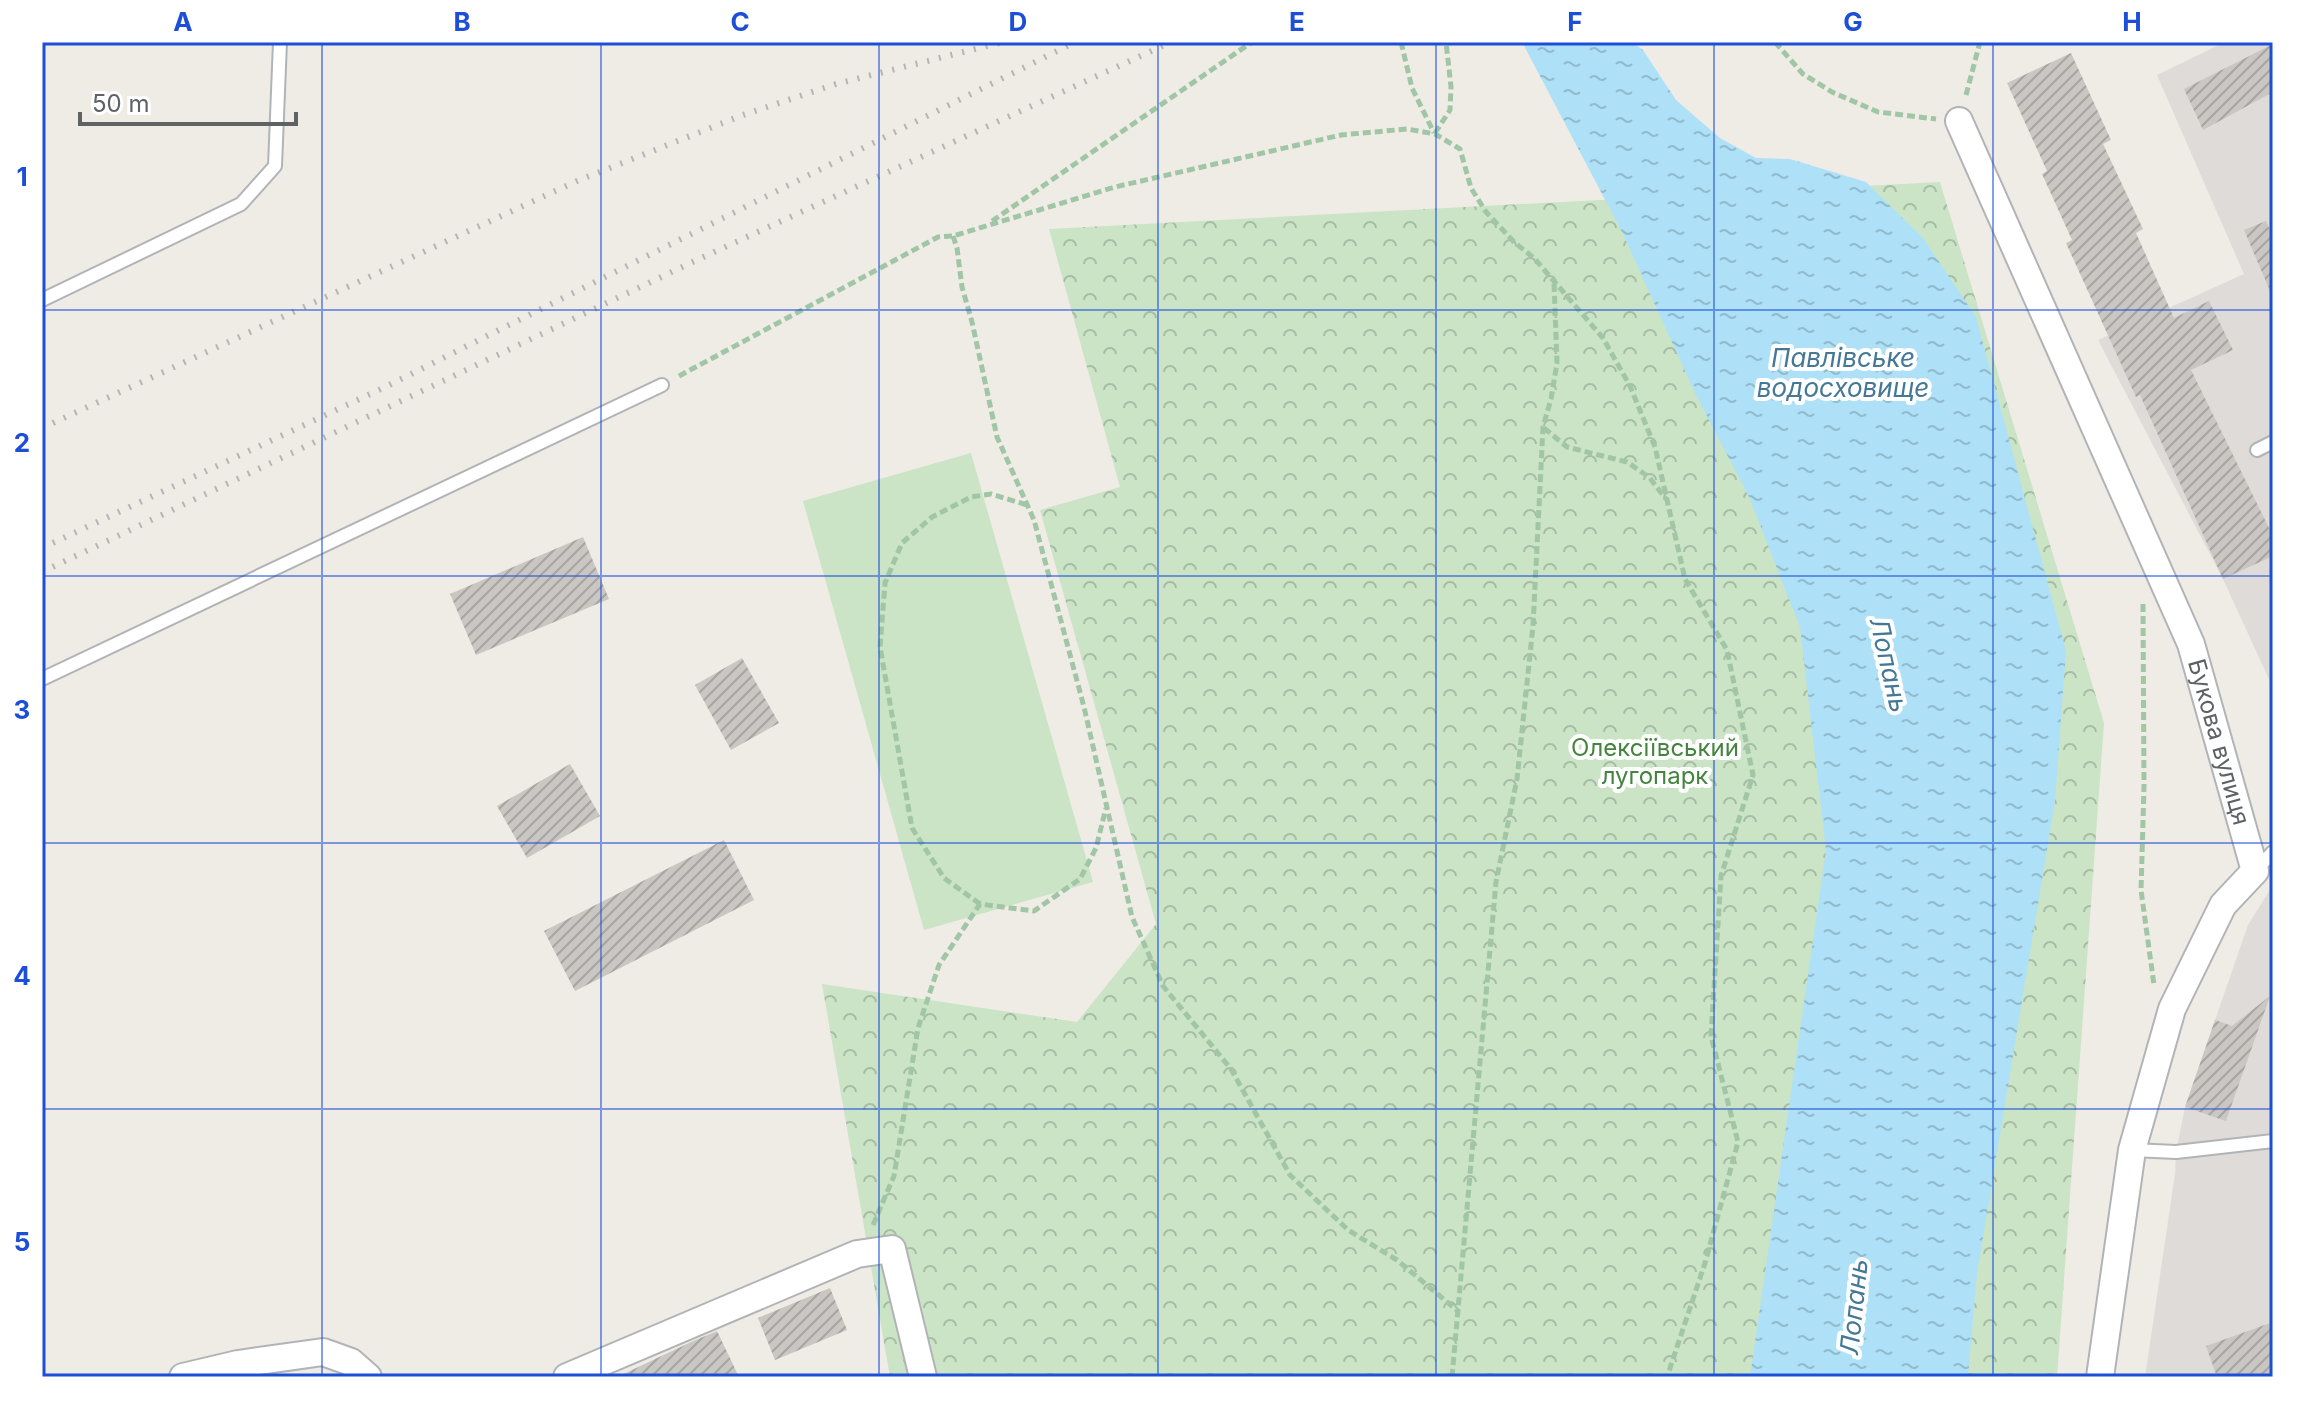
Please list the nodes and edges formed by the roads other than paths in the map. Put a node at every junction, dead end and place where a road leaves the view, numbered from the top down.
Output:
1 (280, 42) edge
2 (1959, 121) road end
3 (42, 300) edge
4 (662, 385) road end
5 (2273, 442) edge
6 (2257, 450) dead end
7 (42, 679) edge
8 (2273, 852) edge
9 (2255, 871) junction
10 (2273, 1141) edge
11 (2132, 1150) junction
12 (183, 1377) edge
13 (368, 1377) edge
14 (567, 1377) edge
15 (923, 1377) edge
16 (2100, 1377) edge

1 - 3 lane
2 - 9 street, Букова вулиця
4 - 7 lane
5 - 6 lane
8 - 9 lane
9 - 11 street
10 - 11 lane
11 - 16 street
12 - 13 street
14 - 15 street

